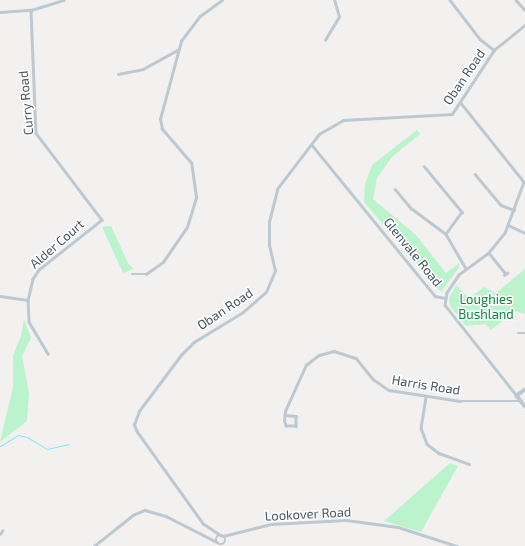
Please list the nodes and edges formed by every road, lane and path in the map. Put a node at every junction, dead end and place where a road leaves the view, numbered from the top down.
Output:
1 (63, 0) edge
2 (222, 0) edge
3 (334, 0) edge
4 (450, 0) edge
5 (516, 0) edge
6 (31, 10) junction
7 (525, 10) edge
8 (0, 12) edge
9 (525, 25) edge
10 (325, 40) dead end
11 (177, 50) junction
12 (494, 50) junction
13 (118, 74) dead end
14 (461, 103) junction
15 (312, 146) junction
16 (424, 166) dead end
17 (475, 174) dead end
18 (395, 189) dead end
19 (524, 189) edge
20 (514, 210) junction
21 (102, 220) joint
22 (508, 225) junction
23 (525, 233) edge
24 (446, 234) junction
25 (489, 253) junction
26 (465, 267) junction
27 (505, 273) dead end
28 (132, 274) dead end
29 (0, 296) edge
30 (445, 298) junction
31 (28, 300) junction
32 (518, 333) dead end
33 (525, 333) edge
34 (48, 354) dead end
35 (525, 390) edge
36 (517, 396) junction
37 (426, 397) junction
38 (520, 401) junction
39 (525, 406) edge
40 (285, 415) junction
41 (469, 464) dead end
42 (221, 537) junction
43 (212, 540) junction
44 (217, 542) junction
45 (222, 545) edge
46 (94, 546) edge
47 (457, 546) edge

1 - 6 street
2 - 11 street
3 - 10 street
4 - 12 street
5 - 7 street
6 - 8 street
6 - 21 street, Curry Road
9 - 12 street, Oban Road
11 - 13 street
11 - 28 street
12 - 14 street, Oban Road
14 - 15 street, Oban Road
14 - 19 street
15 - 30 street, Glenvale Road
15 - 42 street, Oban Road
16 - 24 street
17 - 20 street
18 - 24 street
19 - 20 street
20 - 22 street
21 - 31 street, Alder Court
22 - 23 street
22 - 25 street
24 - 26 street
25 - 26 street
25 - 27 street
26 - 30 street
29 - 31 street
30 - 36 street, Glenvale Road
31 - 34 street, Alder Court
32 - 33 street
35 - 36 street
36 - 38 street, Glenvale Road
37 - 38 street, Harris Road
37 - 40 street, Harris Road
37 - 41 street
38 - 39 street, Glenvale Road
40 - 40 street
42 - 43 street
42 - 44 street, Oban Road
42 - 45 street
42 - 47 street, Lookover Road
43 - 44 street
43 - 46 street
44 - 45 street

